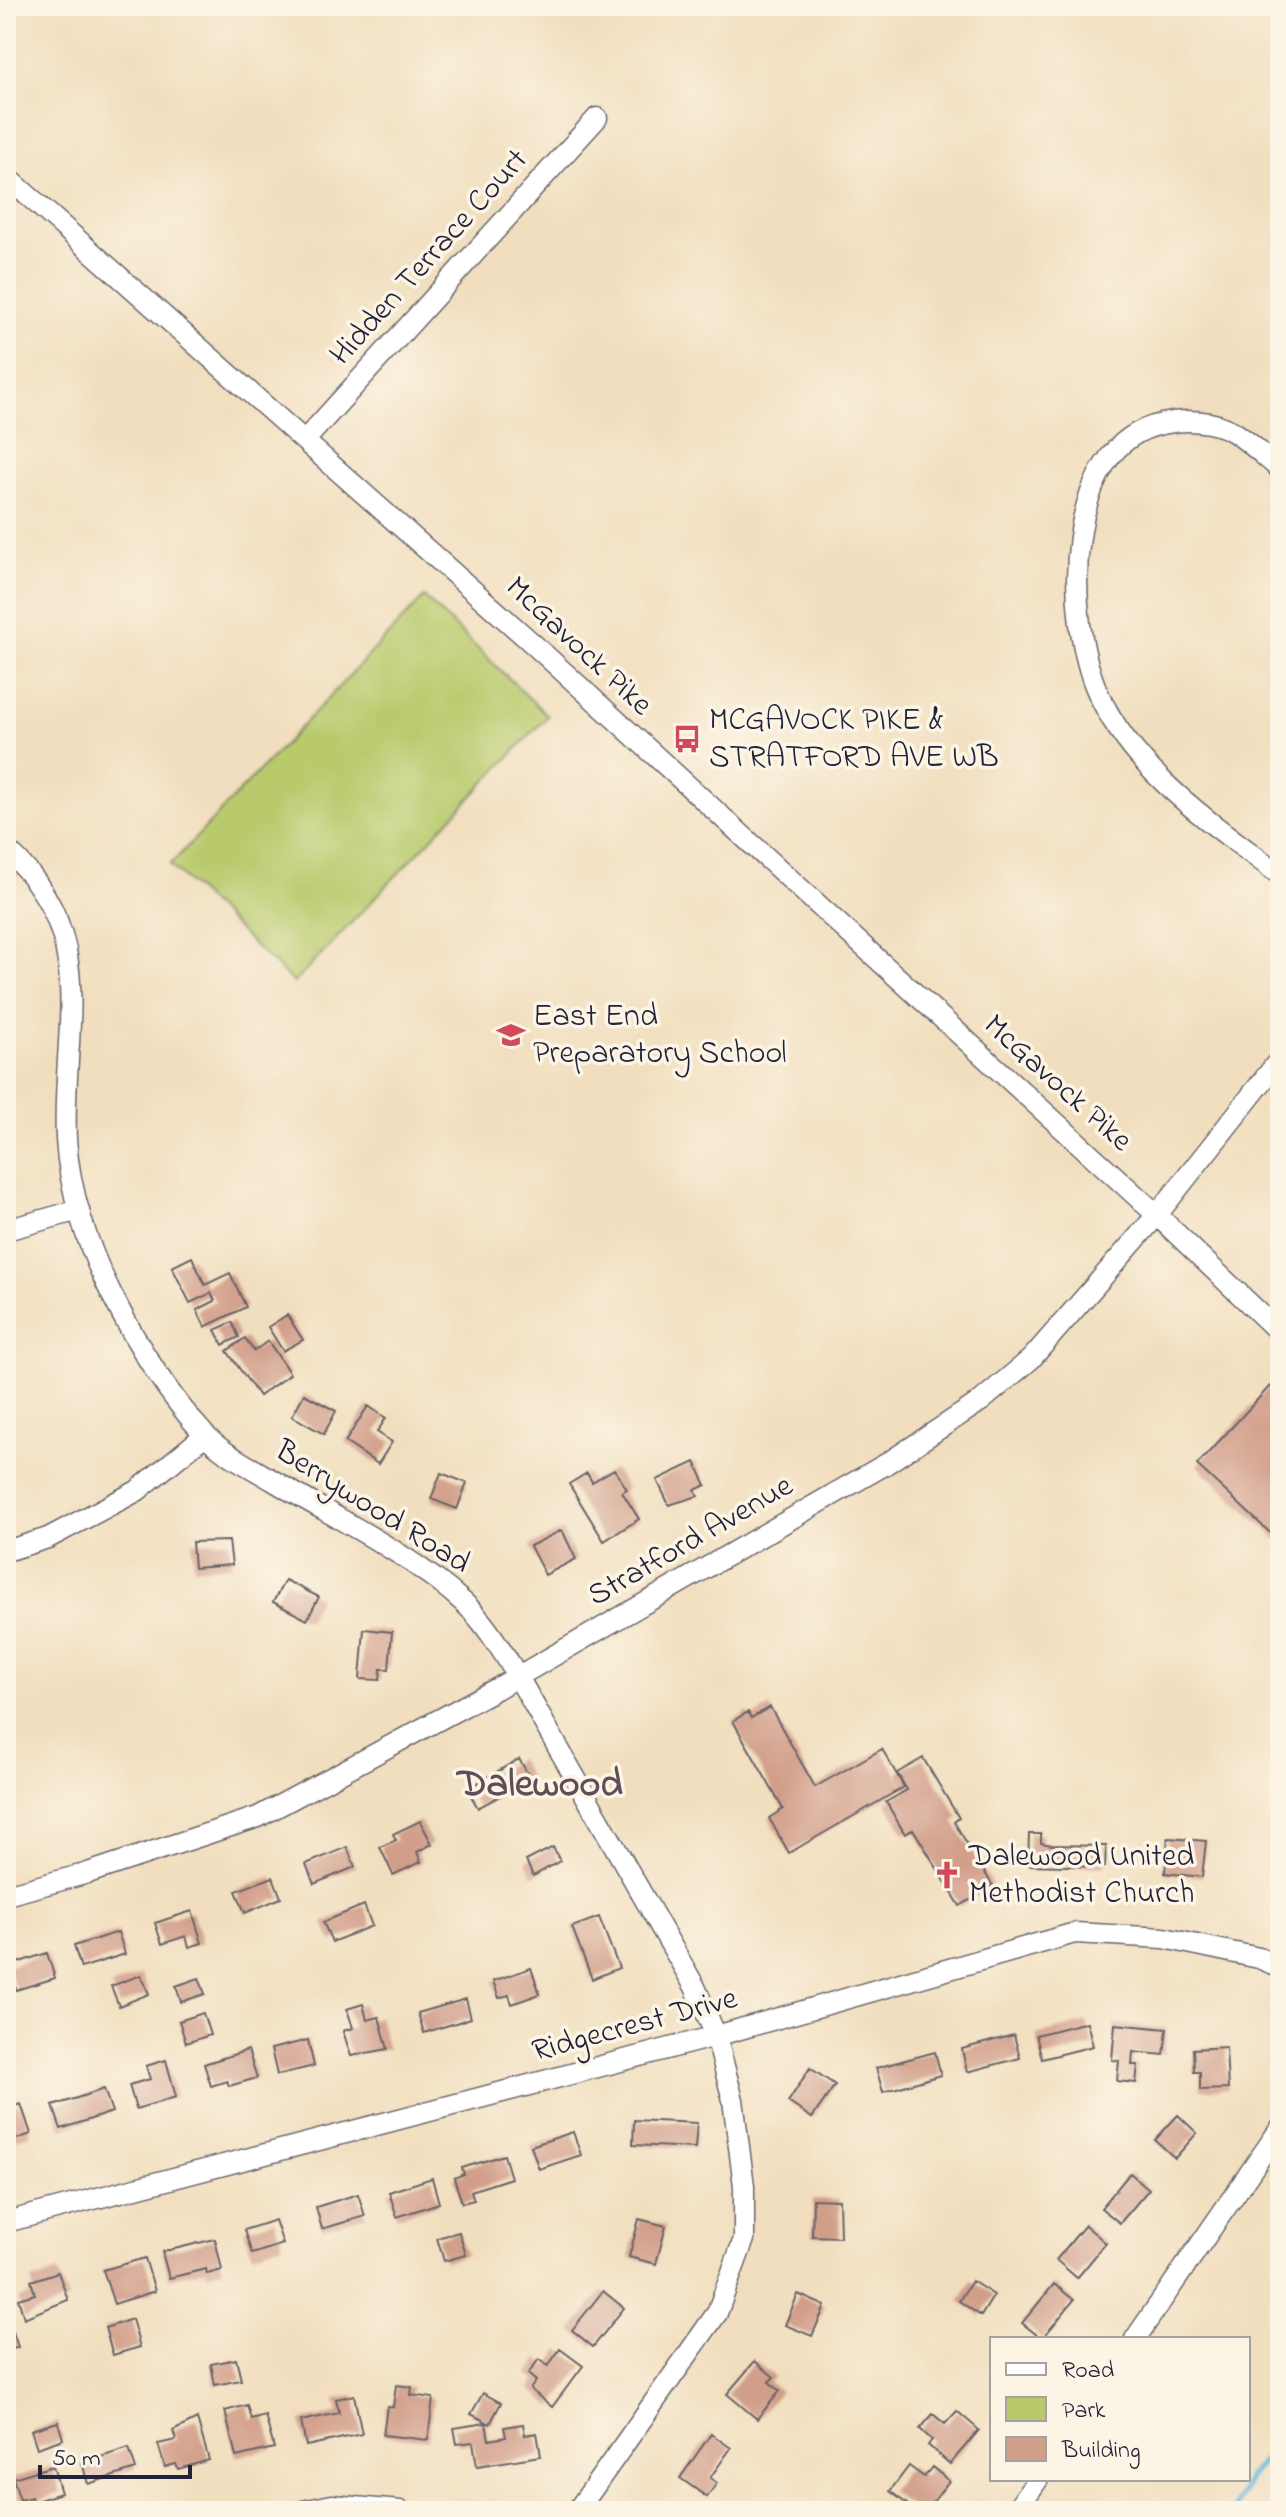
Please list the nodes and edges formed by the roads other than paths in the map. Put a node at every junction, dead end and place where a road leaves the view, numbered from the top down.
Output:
1 (1275, 6) edge
2 (1280, 10) edge
3 (597, 118) dead end
4 (6, 176) edge
5 (306, 439) junction
6 (1280, 469) edge
7 (6, 849) edge
8 (1280, 875) edge
9 (1280, 1059) edge
10 (79, 1210) junction
11 (1157, 1215) junction
12 (6, 1230) edge
13 (1280, 1333) edge
14 (205, 1435) junction
15 (6, 1551) edge
16 (517, 1677) junction
17 (6, 1895) edge
18 (1280, 1967) edge
19 (716, 2036) junction
20 (1280, 2129) edge
21 (6, 2222) edge
22 (1136, 2337) edge
23 (1037, 2481) edge
24 (303, 2511) edge
25 (400, 2511) edge
26 (577, 2511) edge
27 (1016, 2511) edge

1 - 2 street
3 - 5 street, Hidden Terrace Court
4 - 5 street, McGavock Pike
5 - 11 street, McGavock Pike
6 - 8 street
7 - 10 street, Berrywood Road
9 - 11 street, Stratford Avenue
10 - 12 street
10 - 14 street, Berrywood Road
11 - 13 street, McGavock Pike
11 - 16 street, Stratford Avenue
14 - 15 street
14 - 16 street, Berrywood Road
16 - 17 street, Stratford Avenue
16 - 19 street, Berrywood Road
18 - 19 street, Ridgecrest Drive
19 - 21 street, Ridgecrest Drive
19 - 26 street, Berrywood Road
20 - 22 street
23 - 27 street
24 - 25 street

